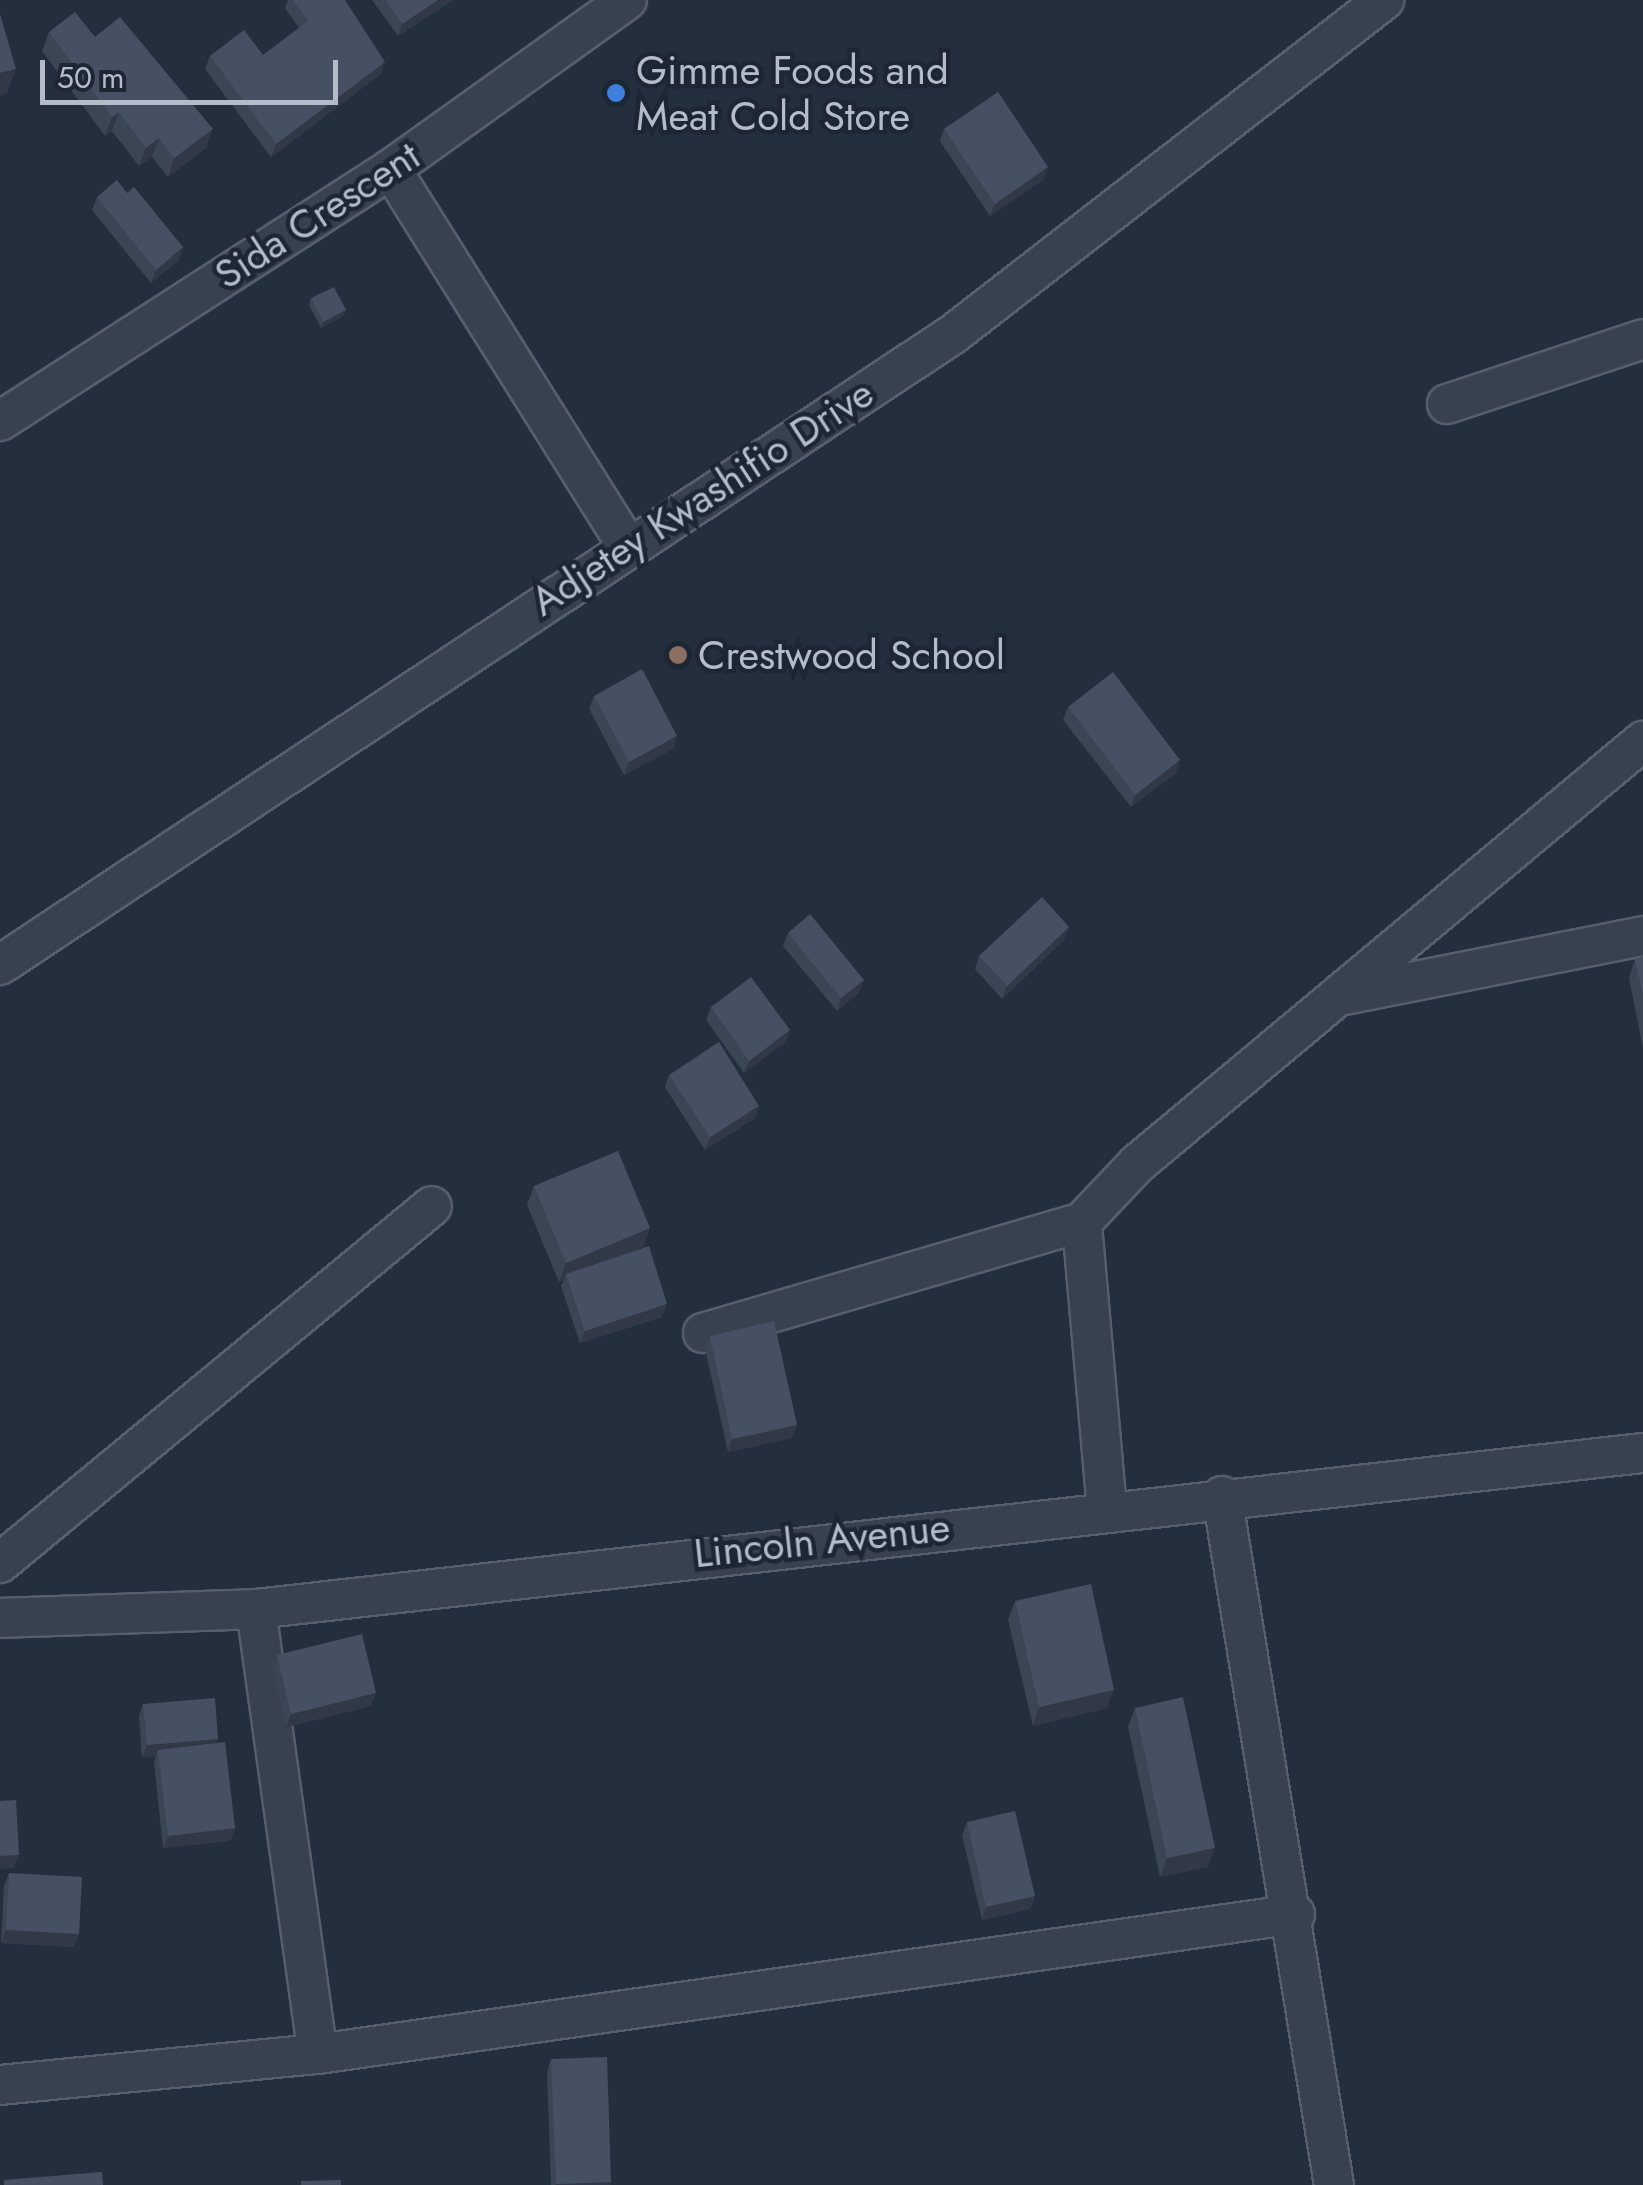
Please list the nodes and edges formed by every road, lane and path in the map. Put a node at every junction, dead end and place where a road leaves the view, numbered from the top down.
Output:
1 (627, 0) edge
2 (1384, 0) edge
3 (391, 169) junction
4 (1643, 338) edge
5 (1448, 404) dead end
6 (0, 420) edge
7 (626, 544) junction
8 (1643, 741) edge
9 (1643, 936) edge
10 (0, 965) edge
11 (1338, 996) junction
12 (432, 1206) dead end
13 (1082, 1222) junction
14 (703, 1333) dead end
15 (1643, 1453) edge
16 (1222, 1496) junction
17 (1107, 1510) junction
18 (0, 1563) edge
19 (256, 1609) junction
20 (0, 1618) edge
21 (1295, 1914) junction
22 (318, 2054) junction
23 (0, 2086) edge
24 (1334, 2185) edge

1 - 3 street, Sida Crescent
2 - 7 street, Adjetey Kwashifio Drive
3 - 6 street, Sida Crescent
3 - 7 street
4 - 5 street
7 - 10 street, Adjetey Kwashifio Drive
8 - 11 street
9 - 11 street
11 - 13 street
12 - 18 street
13 - 14 street
13 - 17 street
15 - 16 street, Lincoln Avenue
16 - 17 street, Lincoln Avenue
16 - 21 street
17 - 19 street, Lincoln Avenue
19 - 20 street, Lincoln Avenue
19 - 22 street
21 - 22 street
21 - 24 street
22 - 23 street

